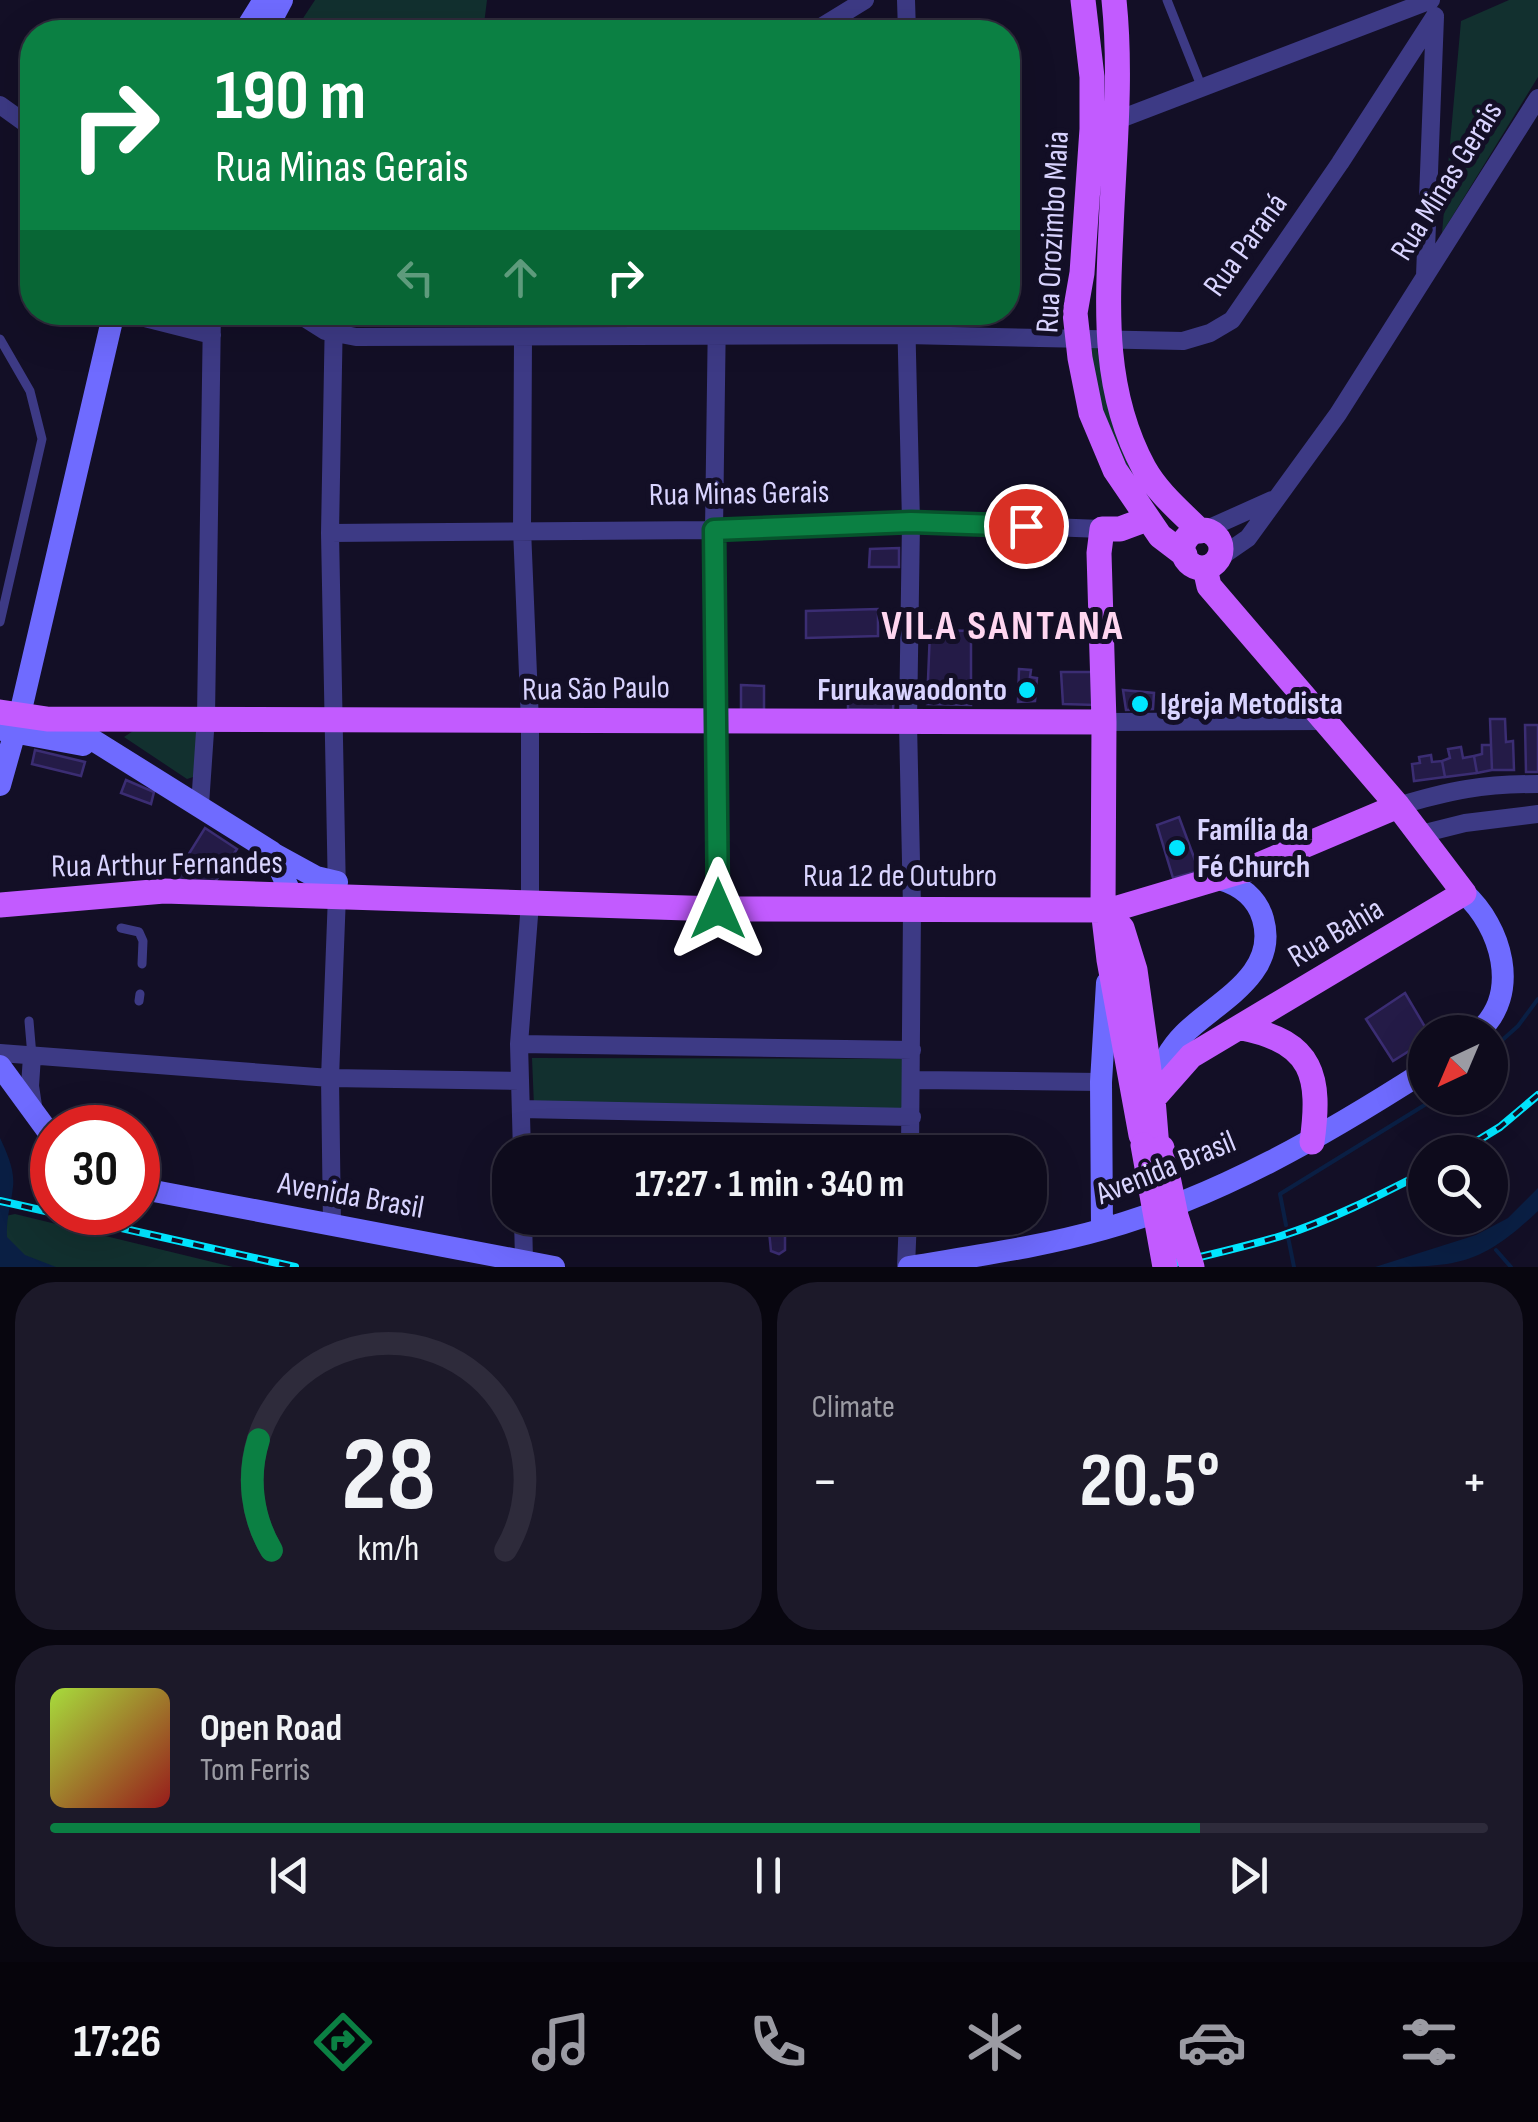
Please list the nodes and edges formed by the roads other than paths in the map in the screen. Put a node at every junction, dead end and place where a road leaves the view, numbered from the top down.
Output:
1 (865, 0) edge
2 (1083, 0) edge
3 (1114, 0) edge
4 (1167, 0) edge
5 (1435, 5) edge
6 (832, 20) edge
7 (1380, 20) junction
8 (1411, 54) junction
9 (1202, 88) junction
10 (1538, 98) edge
11 (1104, 125) junction
12 (1425, 277) junction
13 (115, 325) edge
14 (169, 325) edge
15 (212, 325) edge
16 (334, 325) edge
17 (348, 325) edge
18 (718, 325) edge
19 (906, 325) edge
20 (906, 334) junction
21 (212, 336) junction
22 (718, 336) junction
23 (1108, 337) junction
24 (523, 338) junction
25 (0, 339) edge
26 (1078, 339) junction
27 (1165, 497) junction
28 (1277, 498) junction
29 (1147, 519) junction
30 (911, 522) junction
31 (522, 529) junction
32 (1102, 529) junction
33 (714, 530) junction
34 (1202, 530) junction
35 (330, 533) junction
36 (1203, 560) junction
37 (0, 622) edge
38 (206, 717) junction
39 (47, 719) junction
40 (333, 720) junction
41 (717, 720) junction
42 (1325, 721) junction
43 (9, 722) edge
44 (1104, 722) junction
45 (530, 723) junction
46 (908, 724) junction
47 (110, 752) junction
48 (1538, 784) edge
49 (0, 785) edge
50 (200, 805) junction
51 (1398, 806) junction
52 (1538, 814) edge
53 (1421, 834) junction
54 (272, 852) junction
55 (1220, 878) junction
56 (337, 888) junction
57 (1464, 893) junction
58 (292, 894) junction
59 (530, 903) junction
60 (0, 904) edge
61 (912, 908) junction
62 (718, 909) junction
63 (1104, 909) junction
64 (121, 928) dead end
65 (1109, 960) junction
66 (142, 964) dead end
67 (1489, 1015) edge
68 (29, 1021) dead end
69 (1242, 1028) junction
70 (519, 1044) junction
71 (912, 1050) junction
72 (0, 1053) edge
73 (32, 1056) junction
74 (0, 1066) edge
75 (330, 1078) junction
76 (912, 1080) junction
77 (520, 1081) junction
78 (1101, 1082) junction
79 (1408, 1082) edge
80 (1153, 1093) junction
81 (33, 1105) edge
82 (30, 1107) edge
83 (522, 1109) junction
84 (912, 1116) junction
85 (522, 1135) edge
86 (911, 1135) edge
87 (1154, 1142) junction
88 (1312, 1142) junction
89 (160, 1192) edge
90 (332, 1225) junction
91 (1102, 1229) junction
92 (524, 1235) edge
93 (908, 1235) edge
94 (524, 1261) junction
95 (554, 1267) edge
96 (908, 1267) edge
97 (1166, 1267) edge
98 (1180, 1267) edge
99 (1192, 1267) edge

1 - 6 street
2 - 11 main road, Rua Orozimbo Maia
3 - 11 main road, Rua Orozimbo Maia
4 - 9 lane
5 - 7 street
5 - 8 street, Rua Paraná
5 - 12 street
7 - 8 street
7 - 9 street
8 - 23 street, Rua Paraná
9 - 11 street
10 - 12 street, Rua Minas Gerais
11 - 23 main road, Rua Orozimbo Maia
11 - 26 main road, Rua Orozimbo Maia
12 - 28 street, Rua Minas Gerais
13 - 43 main road
14 - 21 street
15 - 21 street
16 - 35 street
17 - 24 street, Rua Paraná
18 - 22 street
19 - 20 street
20 - 22 street, Rua Paraná
20 - 26 street, Rua Paraná
20 - 30 street
21 - 38 street
22 - 24 street, Rua Paraná
22 - 33 street
23 - 26 street, Rua Paraná
23 - 27 main road, Rua Orozimbo Maia
24 - 31 street
25 - 37 lane
26 - 29 main road, Rua Orozimbo Maia
27 - 29 main road
27 - 34 main road, Rua Orozimbo Maia
28 - 34 street
28 - 36 street, Rua Minas Gerais
29 - 32 main road, Rua Minas Gerais
29 - 36 main road, Rua Orozimbo Maia
30 - 32 street, Rua Minas Gerais
30 - 33 street, Rua Minas Gerais
30 - 46 street
31 - 33 street, Rua Minas Gerais
31 - 35 street, Rua Minas Gerais
31 - 45 street
32 - 44 main road
33 - 41 street
34 - 36 main road
35 - 40 street
36 - 42 main road, Rua Orozimbo Maia
38 - 39 main road, Rua São Paulo
38 - 40 main road, Rua São Paulo
38 - 50 street
39 - 43 main road, Rua São Paulo
39 - 47 main road
40 - 45 main road, Rua São Paulo
40 - 56 street
41 - 45 main road, Rua São Paulo
41 - 46 main road, Rua São Paulo
41 - 62 street
42 - 44 street, Rua São Paulo
42 - 51 main road, Rua Orozimbo Maia
43 - 47 main road
43 - 49 main road
44 - 46 main road, Rua São Paulo
44 - 63 main road
45 - 59 street
46 - 61 street
47 - 50 main road
48 - 51 street
50 - 54 main road
51 - 53 main road
51 - 55 main road, Rua 12 de Outubro
52 - 53 street
53 - 57 main road
54 - 56 main road
54 - 58 main road
55 - 63 main road, Rua 12 de Outubro
55 - 80 main road
56 - 58 main road, Rua Arthur Fernandes
56 - 59 main road, Rua 12 de Outubro
56 - 75 street
57 - 67 main road
57 - 69 main road, Rua Bahia
58 - 60 main road, Rua Arthur Fernandes
59 - 62 main road, Rua 12 de Outubro
59 - 70 street
61 - 62 main road, Rua 12 de Outubro
61 - 63 main road, Rua 12 de Outubro
61 - 71 street
63 - 65 main road
63 - 80 main road
64 - 66 lane
65 - 78 main road
65 - 87 main road
68 - 73 lane
69 - 80 main road, Rua Bahia
69 - 88 main road
70 - 71 street
70 - 77 street
71 - 76 street
72 - 73 street
73 - 75 street
73 - 81 street
74 - 82 main road
75 - 77 street
75 - 90 street
76 - 78 street
76 - 84 street
77 - 83 street
78 - 91 main road
79 - 88 main road, Avenida Brasil
80 - 87 main road
83 - 84 street
83 - 85 street
84 - 86 street
87 - 97 main road, bridge
87 - 98 main road, bridge
87 - 99 main road, bridge
88 - 91 main road, Avenida Brasil
89 - 90 main road, Avenida Brasil
90 - 94 main road, Avenida Brasil
91 - 96 main road, Avenida Brasil
92 - 94 street
93 - 96 street
94 - 95 main road, Avenida Brasil

